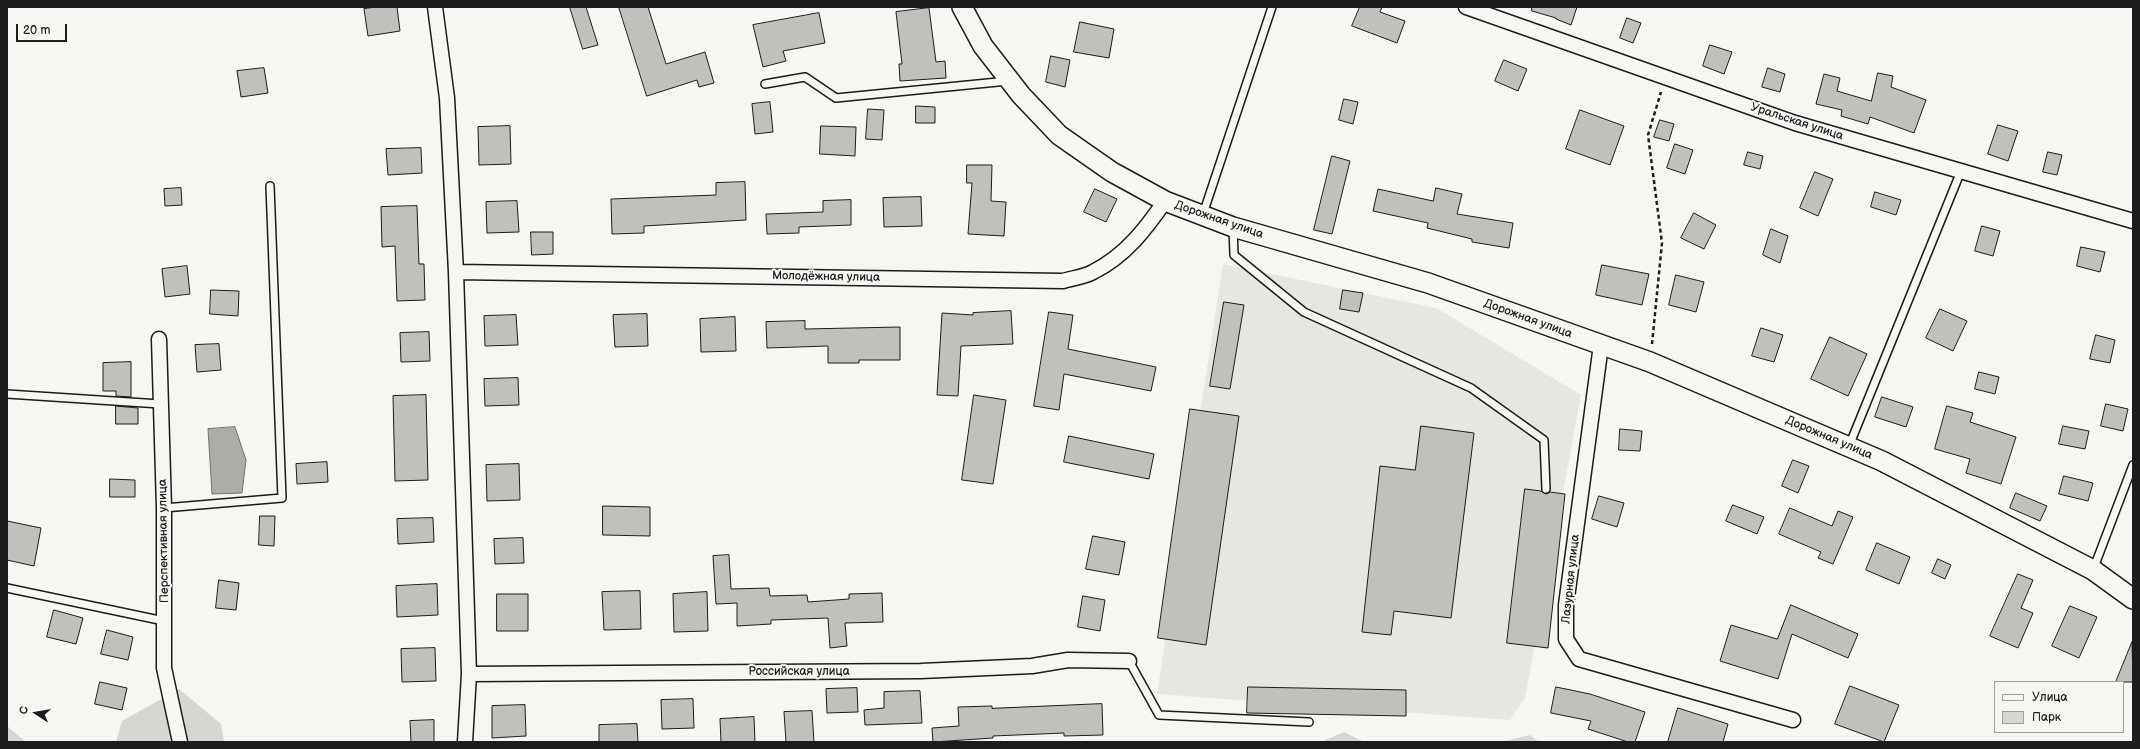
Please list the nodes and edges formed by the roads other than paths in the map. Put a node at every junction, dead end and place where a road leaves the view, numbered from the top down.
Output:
1 (435, 7) edge
2 (962, 7) edge
3 (1272, 7) edge
4 (1466, 7) edge
5 (1010, 81) junction
6 (765, 84) dead end
7 (1961, 171) junction
8 (270, 186) dead end
9 (1165, 201) junction
10 (1202, 216) junction
11 (2133, 221) edge
12 (1233, 227) junction
13 (456, 272) junction
14 (159, 339) dead end
15 (1601, 345) junction
16 (7, 394) edge
17 (160, 404) junction
18 (1849, 447) junction
19 (2133, 464) edge
20 (1546, 489) dead end
21 (164, 508) junction
22 (2093, 570) junction
23 (7, 588) edge
24 (2133, 598) edge
25 (164, 621) junction
26 (1129, 661) joint
27 (470, 674) junction
28 (1794, 720) dead end
29 (1309, 722) dead end
30 (180, 742) edge
31 (465, 742) edge

1 - 13 street
2 - 5 street, Дорожная улица
3 - 10 lane
4 - 7 street, Уральская улица
5 - 6 lane
5 - 9 street, Дорожная улица
7 - 11 street, Уральская улица
7 - 18 lane
8 - 21 lane
9 - 10 street, Дорожная улица
9 - 13 street, Молодёжная улица
10 - 12 street, Дорожная улица
12 - 15 street, Дорожная улица
12 - 20 lane
13 - 27 street
14 - 17 street, Перспективная улица
15 - 18 street, Дорожная улица
15 - 28 street, Лазурная улица
16 - 17 lane
17 - 21 street, Перспективная улица
18 - 22 street, Дорожная улица
19 - 22 lane
21 - 25 street, Перспективная улица
22 - 24 street, Дорожная улица
23 - 25 lane
25 - 30 street, Перспективная улица
26 - 27 street, Российская улица
26 - 29 lane
27 - 31 street

